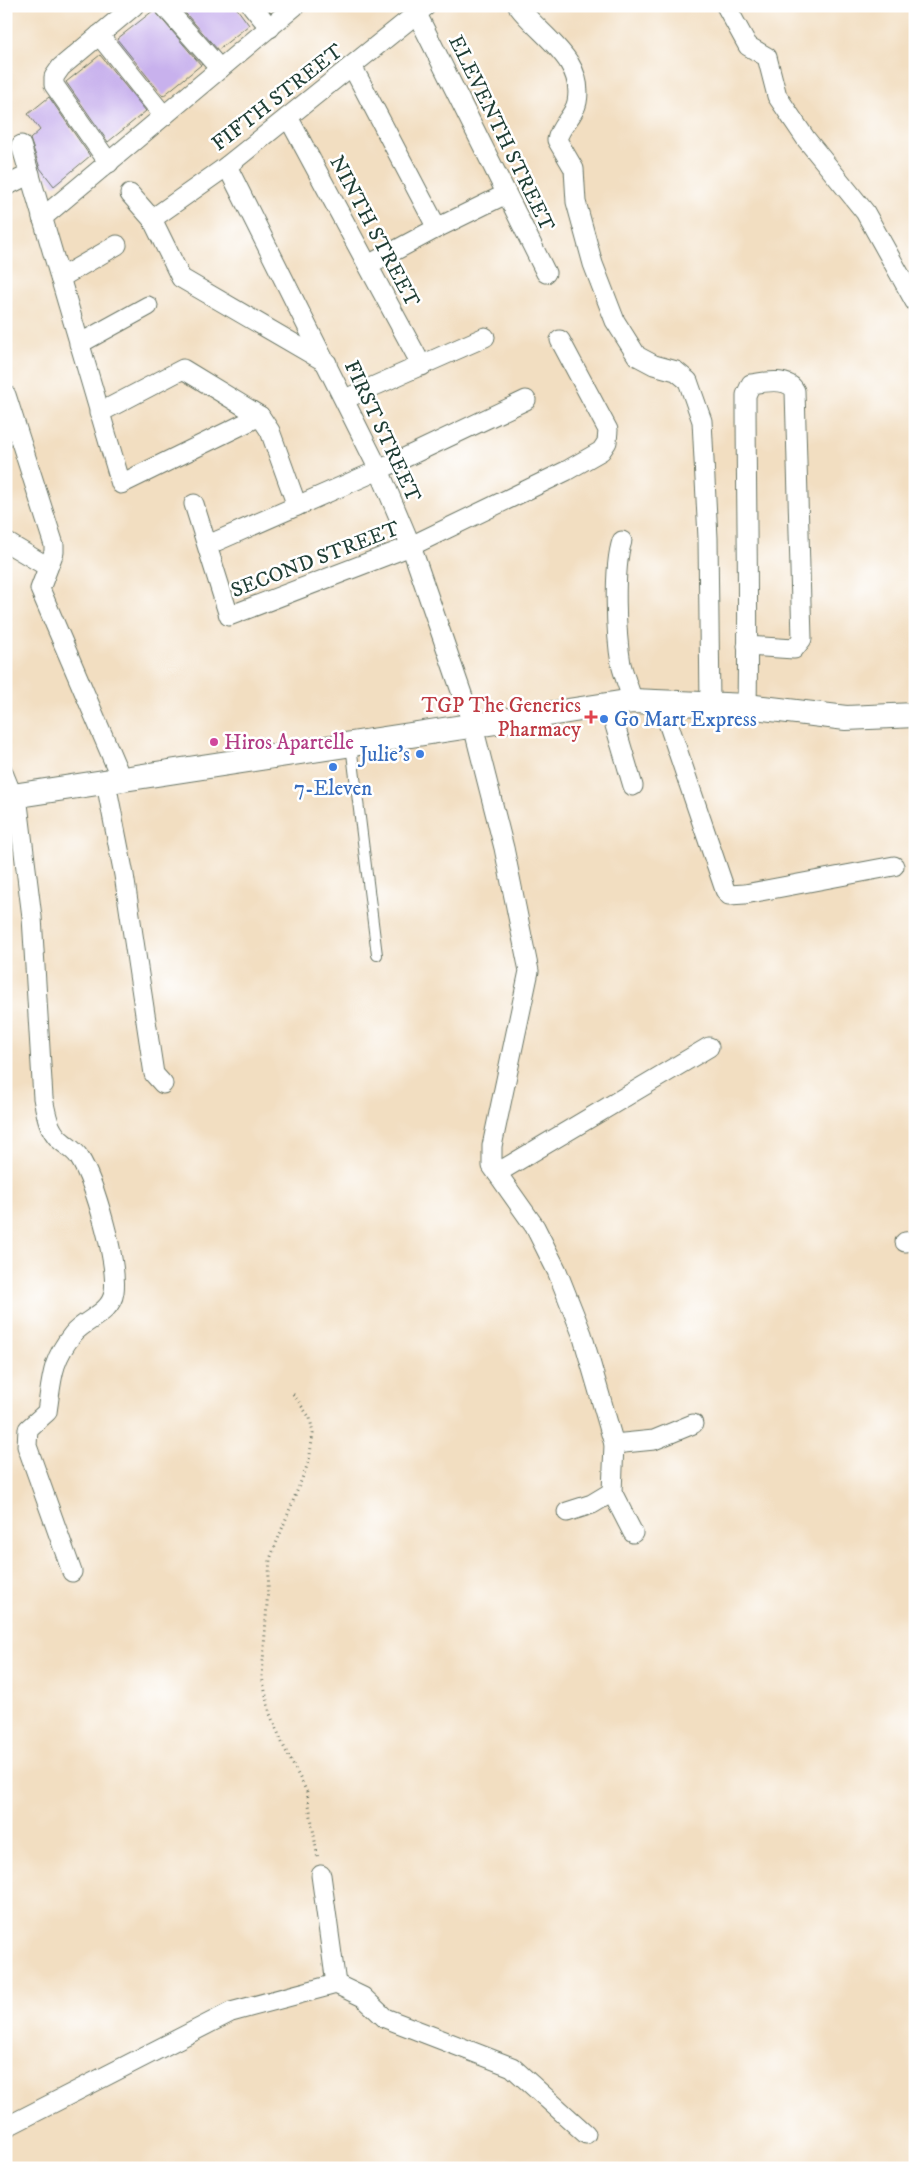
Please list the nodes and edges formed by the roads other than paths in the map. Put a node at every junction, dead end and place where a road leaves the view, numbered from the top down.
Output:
1 (134, 6) edge
2 (164, 6) edge
3 (252, 6) edge
4 (295, 6) edge
5 (518, 6) edge
6 (726, 6) edge
7 (422, 10) edge
8 (270, 28) junction
9 (99, 35) junction
10 (352, 66) junction
11 (220, 69) junction
12 (164, 116) junction
13 (288, 117) junction
14 (21, 145) dead end
15 (109, 163) junction
16 (227, 166) junction
17 (30, 174) junction
18 (6, 186) edge
19 (130, 194) dead end
20 (506, 194) junction
21 (42, 218) junction
22 (152, 219) junction
23 (437, 228) junction
24 (117, 245) dead end
25 (368, 265) junction
26 (546, 273) dead end
27 (60, 278) junction
28 (915, 302) edge
29 (148, 306) dead end
30 (485, 337) dead end
31 (560, 340) dead end
32 (79, 344) junction
33 (327, 363) junction
34 (422, 366) junction
35 (6, 395) edge
36 (345, 399) junction
37 (526, 400) dead end
38 (99, 413) junction
39 (260, 416) junction
40 (379, 470) junction
41 (194, 504) dead end
42 (297, 506) junction
43 (622, 540) dead end
44 (6, 542) edge
45 (208, 545) junction
46 (411, 546) junction
47 (48, 567) junction
48 (747, 646) junction
49 (633, 701) junction
50 (661, 702) junction
51 (710, 704) junction
52 (608, 705) junction
53 (747, 706) junction
54 (915, 715) edge
55 (473, 726) junction
56 (351, 745) junction
57 (6, 768) edge
58 (113, 780) junction
59 (633, 786) dead end
60 (12, 797) edge
61 (894, 866) dead end
62 (378, 955) dead end
63 (709, 1046) dead end
64 (163, 1084) dead end
65 (497, 1173) junction
66 (693, 1424) dead end
67 (614, 1444) junction
68 (612, 1492) junction
69 (567, 1512) dead end
70 (633, 1533) dead end
71 (72, 1572) dead end
72 (321, 1875) road end
73 (336, 1984) junction
74 (6, 2128) edge
75 (586, 2134) dead end

1 - 9 street
2 - 11 street
3 - 8 street
4 - 8 street
5 - 51 street
6 - 28 street
7 - 10 street, FIFTH STREET
7 - 20 street, ELEVENTH STREET
8 - 11 street
9 - 12 street
9 - 15 street
10 - 13 street, FIFTH STREET
10 - 23 street
11 - 12 street
12 - 15 street
13 - 16 street, FIFTH STREET
13 - 25 street, NINTH STREET
14 - 17 street
15 - 21 street
16 - 22 street, FIFTH STREET
16 - 33 street, FIRST STREET
17 - 18 street
17 - 21 street
19 - 22 street
20 - 23 street
20 - 26 street, ELEVENTH STREET
21 - 27 street
22 - 33 street
23 - 25 street
24 - 27 street
25 - 34 street, NINTH STREET
27 - 32 street
29 - 32 street
30 - 34 street
31 - 46 street, SECOND STREET
32 - 38 street
33 - 36 street, FIRST STREET
34 - 36 street
35 - 47 street
36 - 40 street, FIRST STREET
37 - 40 street
38 - 39 street
38 - 39 street
39 - 42 street
40 - 42 street
40 - 46 street, FIRST STREET
41 - 45 street
42 - 45 street
43 - 49 street
44 - 47 street
45 - 46 street, SECOND STREET
46 - 55 street, FIRST STREET
47 - 58 street
48 - 48 street
48 - 53 street
49 - 50 street
49 - 52 street
50 - 51 street
50 - 61 street
51 - 53 street
52 - 55 street
52 - 59 street
53 - 54 street
55 - 56 street
55 - 65 street, FIRST STREET
56 - 58 street
56 - 62 lane
57 - 60 lane
58 - 60 street
58 - 64 street
60 - 71 street
63 - 65 street
65 - 67 street
66 - 67 street
67 - 68 street
68 - 69 street
68 - 70 street
72 - 73 street
73 - 74 street
73 - 75 street

